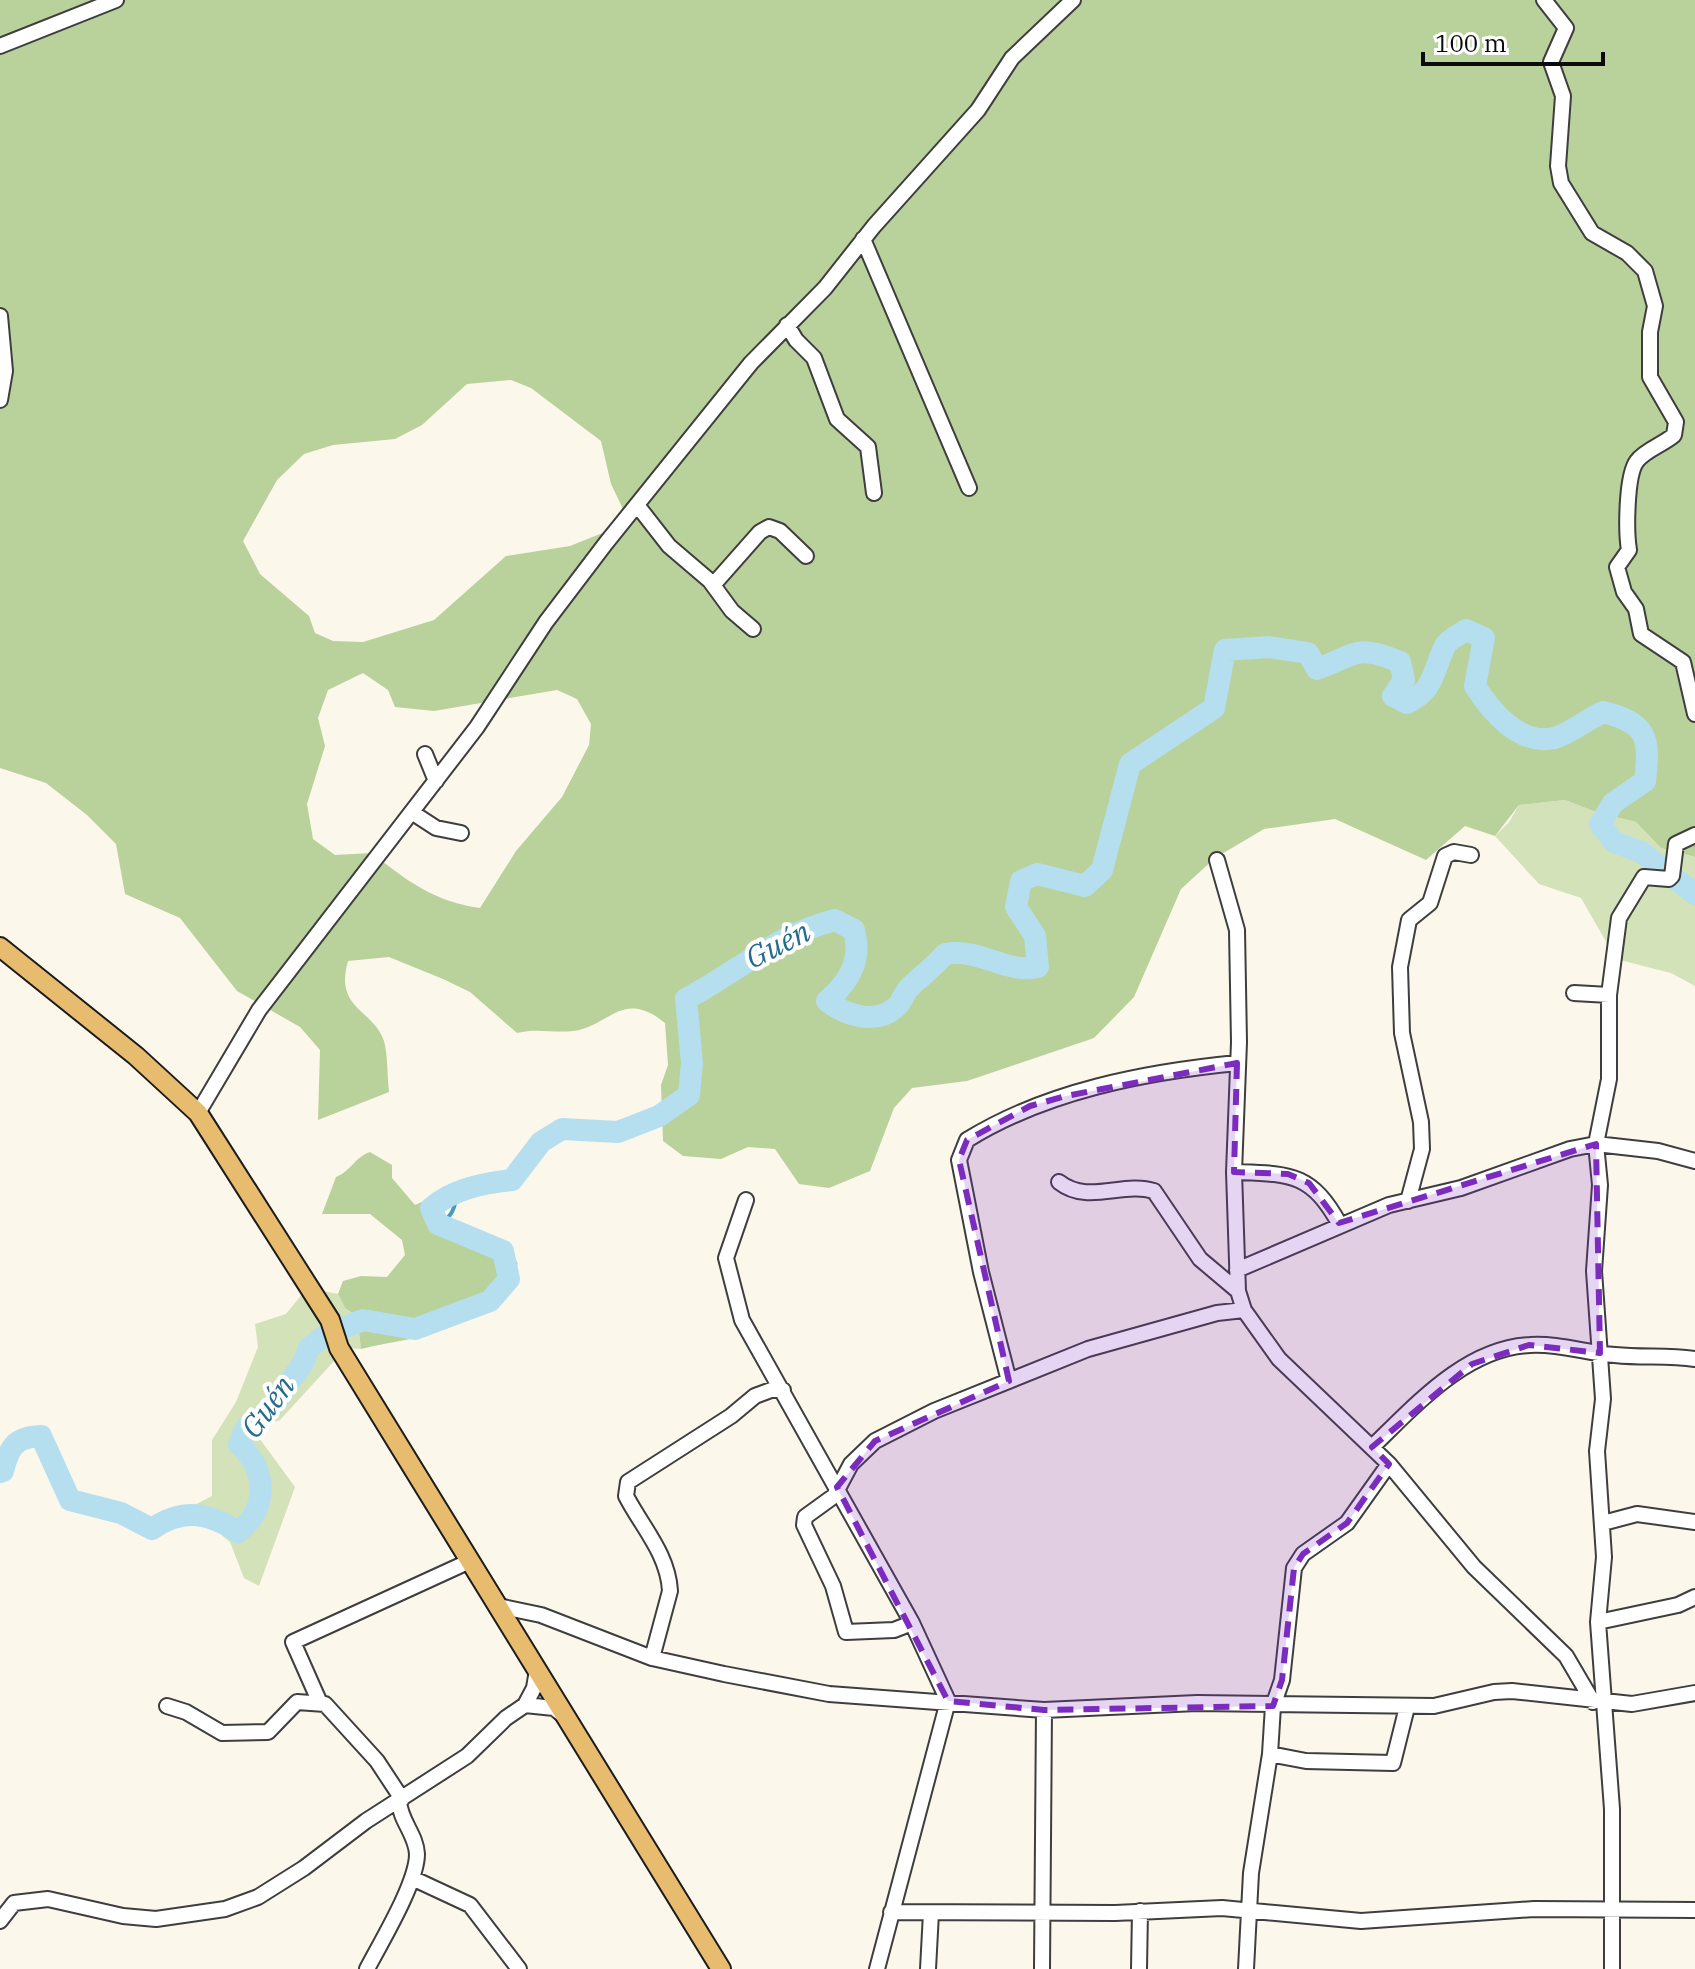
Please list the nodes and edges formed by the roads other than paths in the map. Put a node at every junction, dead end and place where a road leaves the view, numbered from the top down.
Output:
1 (116, 0) edge
2 (1073, 0) edge
3 (1544, 0) edge
4 (0, 46) edge
5 (863, 239) junction
6 (0, 316) edge
7 (787, 325) junction
8 (0, 400) edge
9 (969, 488) dead end
10 (874, 493) dead end
11 (637, 505) junction
12 (806, 556) dead end
13 (714, 584) junction
14 (753, 629) dead end
15 (1695, 714) edge
16 (425, 754) dead end
17 (436, 781) junction
18 (413, 813) junction
19 (461, 833) dead end
20 (1695, 835) edge
21 (1471, 855) dead end
22 (1217, 860) dead end
23 (0, 947) edge
24 (1574, 993) dead end
25 (1609, 995) junction
26 (1237, 1063) junction
27 (198, 1113) junction
28 (1596, 1144) junction
29 (1695, 1161) edge
30 (1234, 1172) junction
31 (1059, 1182) dead end
32 (746, 1200) dead end
33 (1408, 1201) junction
34 (1340, 1225) junction
35 (1237, 1270) junction
36 (1238, 1291) junction
37 (1244, 1310) junction
38 (1600, 1353) junction
39 (1695, 1359) edge
40 (1009, 1381) junction
41 (783, 1390) junction
42 (1372, 1447) junction
43 (1389, 1464) junction
44 (837, 1487) junction
45 (1695, 1522) edge
46 (1603, 1523) junction
47 (470, 1561) junction
48 (1695, 1597) edge
49 (498, 1606) junction
50 (1598, 1622) junction
51 (912, 1623) junction
52 (652, 1658) junction
53 (537, 1670) junction
54 (1695, 1693) edge
55 (948, 1701) junction
56 (320, 1703) junction
57 (1599, 1703) junction
58 (525, 1705) junction
59 (167, 1706) dead end
60 (1273, 1706) junction
61 (1407, 1707) junction
62 (1044, 1710) junction
63 (564, 1716) junction
64 (1270, 1754) junction
65 (400, 1800) junction
66 (412, 1878) junction
67 (1247, 1910) junction
68 (1695, 1910) edge
69 (1140, 1911) junction
70 (1610, 1911) junction
71 (891, 1912) junction
72 (931, 1913) junction
73 (1044, 1913) junction
74 (0, 1921) edge
75 (367, 1969) edge
76 (519, 1969) edge
77 (721, 1969) edge
78 (877, 1969) edge
79 (928, 1969) edge
80 (1042, 1969) edge
81 (1139, 1969) edge
82 (1246, 1969) edge
83 (1612, 1969) edge

1 - 4 street
2 - 5 street
3 - 15 street
5 - 7 street
5 - 9 street
6 - 8 street
7 - 10 street
7 - 11 street
11 - 13 street
11 - 17 street
12 - 13 street
13 - 14 street
16 - 17 street
17 - 18 street
18 - 19 street
18 - 27 street
20 - 25 street
21 - 33 street
22 - 26 street
23 - 27 main road
24 - 25 street
25 - 28 street
26 - 30 street
26 - 40 street
27 - 47 main road
28 - 29 street
28 - 33 street
28 - 38 street
30 - 34 street
30 - 35 street
31 - 36 street
32 - 41 street
33 - 34 street
34 - 35 street
35 - 36 street
36 - 37 street
37 - 40 street
37 - 42 street
38 - 39 street
38 - 42 street
38 - 46 street
40 - 44 street
41 - 44 street
41 - 52 street
42 - 43 street
43 - 57 street
43 - 60 street
44 - 51 street
44 - 51 street
45 - 46 street
46 - 50 street
47 - 49 main road
47 - 56 street
48 - 50 street
49 - 52 street
49 - 53 main road
50 - 57 street
51 - 55 street
52 - 55 street
53 - 58 street
53 - 63 main road
54 - 57 street
55 - 62 street
55 - 71 street
56 - 59 street
56 - 65 street
57 - 61 street
57 - 70 street
58 - 63 street
58 - 65 street
60 - 61 street
60 - 62 street
60 - 64 street
61 - 64 street
62 - 73 street
63 - 77 main road
64 - 67 street
65 - 66 street
65 - 74 street
66 - 75 street
66 - 76 street
67 - 69 street
67 - 70 street
67 - 82 street
68 - 70 street
69 - 73 street
69 - 81 street
70 - 83 street
71 - 72 street
71 - 78 street
72 - 73 street
72 - 79 street
73 - 80 street

